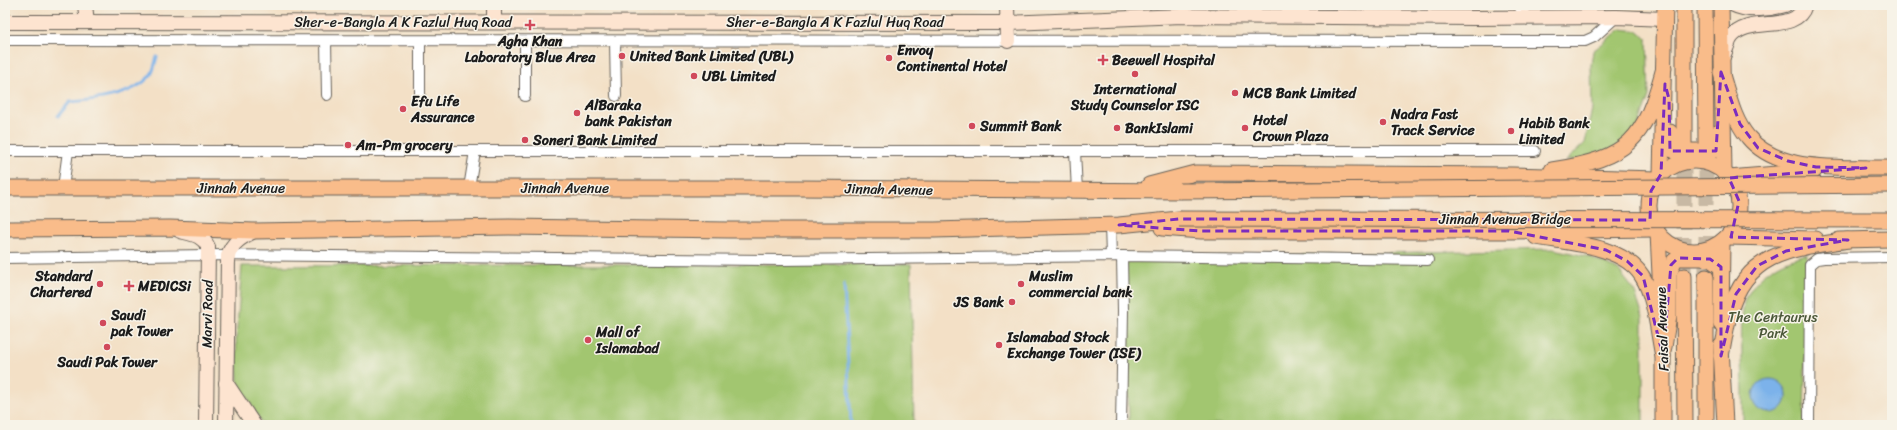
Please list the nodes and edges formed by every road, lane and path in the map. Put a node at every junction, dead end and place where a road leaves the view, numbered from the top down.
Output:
1 (85, 5) edge
2 (494, 5) edge
3 (1007, 5) edge
4 (1518, 5) edge
5 (1684, 5) edge
6 (1705, 5) edge
7 (1721, 5) edge
8 (1734, 5) edge
9 (1785, 5) edge
10 (1805, 5) edge
11 (1759, 8) junction
12 (1665, 12) edge
13 (1616, 17) junction
14 (1528, 18) junction
15 (5, 22) edge
16 (87, 22) junction
17 (492, 22) junction
18 (1008, 23) junction
19 (1762, 23) junction
20 (5, 40) edge
21 (326, 40) junction
22 (420, 41) junction
23 (491, 41) junction
24 (525, 41) junction
25 (615, 41) junction
26 (1008, 41) junction
27 (1722, 66) junction
28 (1664, 68) junction
29 (1664, 84) junction
30 (327, 95) dead end
31 (420, 96) dead end
32 (525, 96) dead end
33 (616, 96) dead end
34 (1722, 96) junction
35 (1706, 144) tunnel mouth
36 (1684, 145) tunnel mouth
37 (5, 151) edge
38 (68, 151) junction
39 (475, 151) junction
40 (1076, 151) junction
41 (1535, 151) dead end
42 (1866, 168) junction
43 (1892, 168) edge
44 (1513, 175) junction
45 (1727, 175) junction
46 (1659, 177) junction
47 (1892, 185) edge
48 (5, 188) edge
49 (63, 188) junction
50 (469, 188) junction
51 (1077, 191) junction
52 (1125, 191) junction
53 (1892, 220) edge
54 (1114, 225) junction
55 (170, 228) junction
56 (5, 229) edge
57 (254, 231) junction
58 (1509, 231) junction
59 (1657, 231) junction
60 (1724, 239) junction
61 (1892, 239) edge
62 (1848, 240) junction
63 (208, 255) junction
64 (228, 256) junction
65 (1111, 256) junction
66 (1122, 256) junction
67 (1892, 257) edge
68 (5, 258) edge
69 (1428, 260) dead end
70 (1721, 267) junction
71 (1684, 276) tunnel mouth
72 (1706, 277) tunnel mouth
73 (1663, 356) junction
74 (1721, 356) junction
75 (226, 383) junction
76 (206, 425) edge
77 (226, 425) edge
78 (254, 425) edge
79 (1121, 425) edge
80 (1663, 425) edge
81 (1684, 425) edge
82 (1706, 425) edge
83 (1725, 425) edge
84 (1809, 425) edge

1 - 16 main road
2 - 17 main road
3 - 18 main road
4 - 14 street
5 - 36 main road
6 - 35 main road
7 - 27 main road
8 - 11 main road
9 - 11 main road
10 - 19 main road
11 - 19 main road
12 - 13 main road, Sher-e-Bangla A K Fazlul Huq Road
12 - 28 main road
13 - 14 main road, Sher-e-Bangla A K Fazlul Huq Road
13 - 26 street
14 - 18 main road, Sher-e-Bangla A K Fazlul Huq Road
15 - 16 main road, Sher-e-Bangla A K Fazlul Huq Road
16 - 17 main road, Sher-e-Bangla A K Fazlul Huq Road
17 - 18 main road, Sher-e-Bangla A K Fazlul Huq Road
17 - 23 street
18 - 26 main road
19 - 27 main road
20 - 21 street
21 - 22 street
21 - 30 street
22 - 23 street
22 - 31 street
23 - 24 street
24 - 25 street
24 - 32 street
25 - 26 street
25 - 33 street
27 - 34 main road
27 - 42 main road
28 - 29 main road
28 - 44 main road
29 - 34 main road
29 - 46 main road
34 - 45 main road
37 - 38 street
38 - 39 street
38 - 49 street
39 - 40 street
39 - 50 street
40 - 41 street
40 - 51 street
42 - 43 main road
42 - 45 main road
44 - 46 main road
44 - 52 main road
45 - 46 main road
45 - 60 main road
46 - 59 main road
47 - 52 main road, bridge
48 - 49 main road, Jinnah Avenue
49 - 50 main road, Jinnah Avenue
50 - 51 main road, Jinnah Avenue
51 - 52 main road, Jinnah Avenue
53 - 54 main road, Jinnah Avenue Bridge, bridge
54 - 57 main road
54 - 58 main road
54 - 65 street
55 - 56 main road
55 - 57 main road
55 - 63 main road, Marvi Road
57 - 64 main road
58 - 59 main road
58 - 73 main road
59 - 60 main road
59 - 73 main road, Faisal Avenue
60 - 62 main road
60 - 70 main road
61 - 62 main road
62 - 74 main road
63 - 64 street
63 - 68 street
63 - 76 main road, Marvi Road
64 - 65 street
64 - 75 main road, Marvi Road
65 - 66 street
66 - 69 street
66 - 79 street
67 - 84 street
70 - 73 main road
70 - 74 main road
71 - 81 main road
72 - 82 main road
73 - 80 main road, Faisal Avenue
74 - 83 main road
75 - 77 main road, Marvi Road
75 - 78 main road

